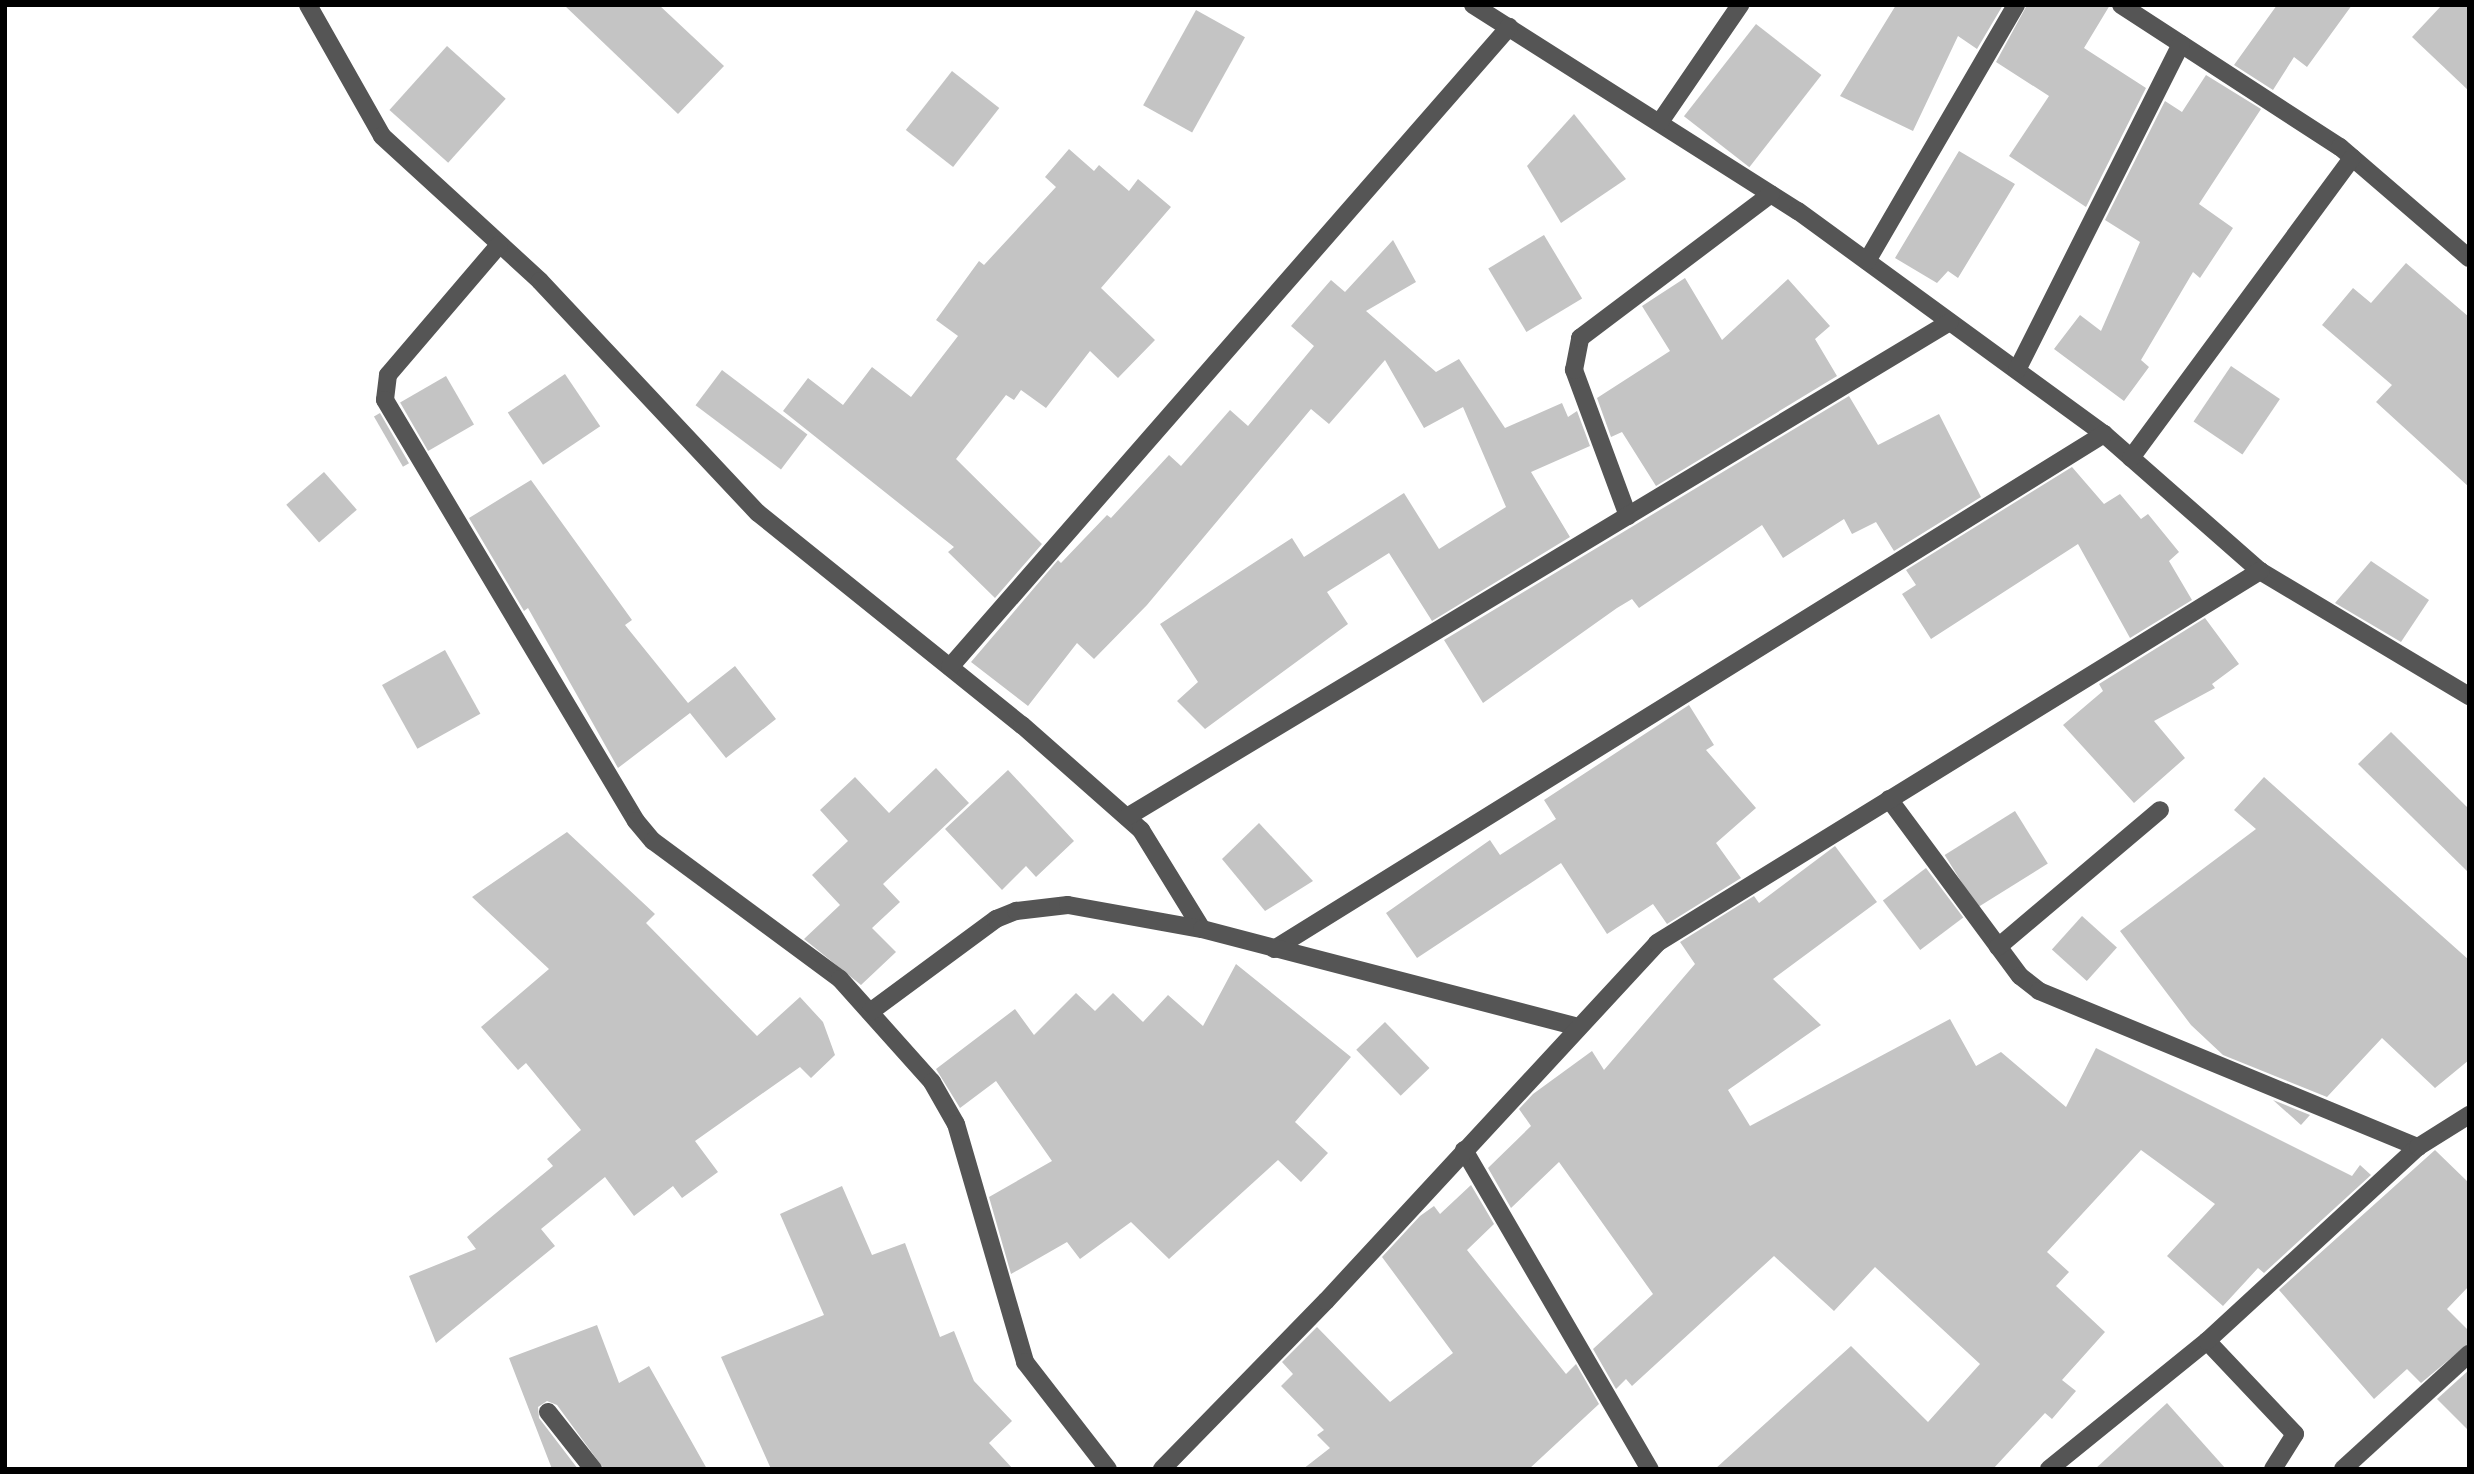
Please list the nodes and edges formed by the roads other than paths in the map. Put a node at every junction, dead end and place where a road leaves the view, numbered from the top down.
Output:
1 (308, 5) edge
2 (1473, 5) edge
3 (1740, 5) edge
4 (2016, 5) edge
5 (2121, 5) edge
6 (1510, 27) junction
7 (2181, 44) junction
8 (1661, 122) junction
9 (2352, 158) junction
10 (1771, 194) junction
11 (499, 245) junction
12 (2469, 258) edge
13 (1867, 261) junction
14 (1950, 322) junction
15 (2017, 370) junction
16 (2104, 434) junction
17 (2131, 458) junction
18 (1628, 516) junction
19 (2260, 571) junction
20 (950, 667) junction
21 (2469, 696) edge
22 (1889, 799) junction
23 (2160, 810) dead end
24 (1127, 817) junction
25 (1202, 929) junction
26 (1998, 947) junction
27 (1274, 949) junction
28 (870, 1012) junction
29 (1574, 1026) junction
30 (2467, 1120) edge
31 (2418, 1147) junction
32 (1464, 1150) junction
33 (2207, 1341) junction
34 (2469, 1354) edge
35 (548, 1412) dead end
36 (593, 1469) edge
37 (1108, 1469) edge
38 (1162, 1469) edge
39 (1650, 1469) edge
40 (2049, 1469) edge
41 (2273, 1469) edge
42 (2343, 1469) edge

1 - 11 street
2 - 6 street
3 - 8 street
4 - 13 street
5 - 7 street
6 - 8 street
6 - 20 street
7 - 9 street
7 - 15 street
8 - 10 street
9 - 12 street
9 - 17 street
10 - 13 street
10 - 18 street
11 - 20 street
11 - 28 street
13 - 14 street
14 - 15 street
14 - 18 street
15 - 16 street
16 - 17 street
16 - 27 street
17 - 19 street
18 - 24 street
19 - 21 street
19 - 22 street
20 - 24 street
22 - 26 street
22 - 29 street
23 - 26 street
24 - 25 street
25 - 27 street
25 - 28 street
26 - 31 street
27 - 29 street
28 - 37 street
29 - 32 street
30 - 31 street
31 - 33 street
32 - 38 street
32 - 39 street
33 - 40 street
33 - 41 street
34 - 42 street
35 - 36 street

